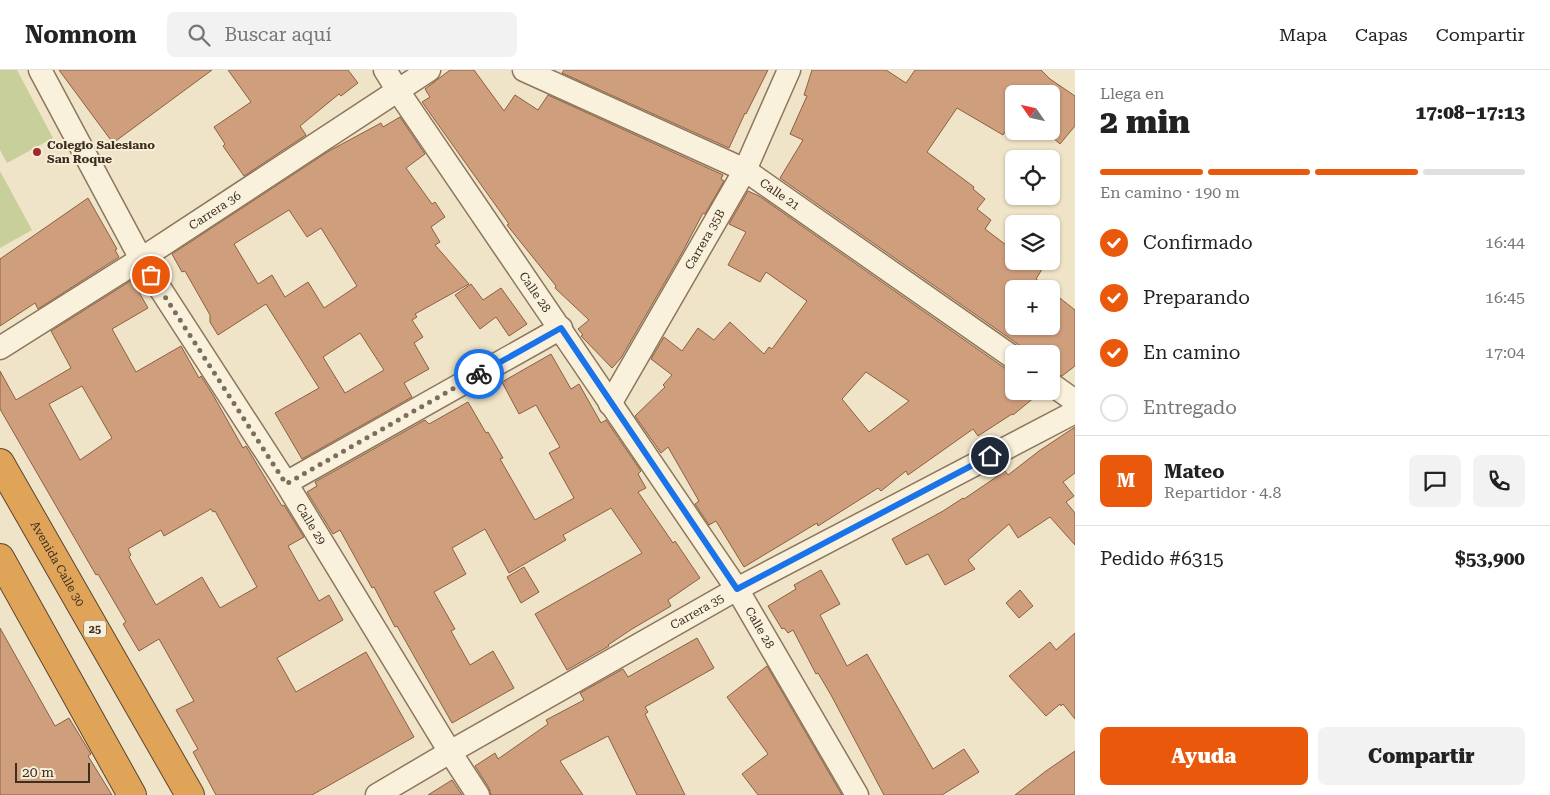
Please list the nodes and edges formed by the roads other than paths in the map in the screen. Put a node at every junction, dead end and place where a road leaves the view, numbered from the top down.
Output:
1 (40, 70) edge
2 (385, 70) edge
3 (429, 70) edge
4 (524, 70) edge
5 (789, 70) edge
6 (398, 91) junction
7 (745, 170) junction
8 (141, 259) junction
9 (561, 328) junction
10 (0, 348) edge
11 (1005, 352) edge
12 (1060, 390) edge
13 (1075, 401) edge
14 (610, 404) junction
15 (1075, 412) edge
16 (0, 463) edge
17 (286, 484) junction
18 (0, 558) edge
19 (737, 589) junction
20 (450, 752) junction
21 (132, 795) edge
22 (190, 795) edge
23 (377, 795) edge
24 (478, 795) edge
25 (857, 795) edge

1 - 8 street, Calle 29
2 - 6 street, Calle 28
3 - 6 street, Carrera 36
4 - 7 street, Calle 21
5 - 7 street, Carrera 35B
6 - 8 street, Carrera 36
6 - 9 street, Calle 28
7 - 11 street, Calle 21
7 - 14 street, Carrera 35B
8 - 10 street, Carrera 36
8 - 17 street, Calle 29
9 - 14 street, Calle 28
9 - 17 street
12 - 13 street
14 - 19 street, Calle 28
15 - 19 street, Carrera 35
16 - 22 highway, Avenida Calle 30 / 25
17 - 20 street, Calle 29
18 - 21 highway
19 - 20 street, Carrera 35
19 - 25 street, Calle 28
20 - 23 street, Carrera 35
20 - 24 street, Calle 29

